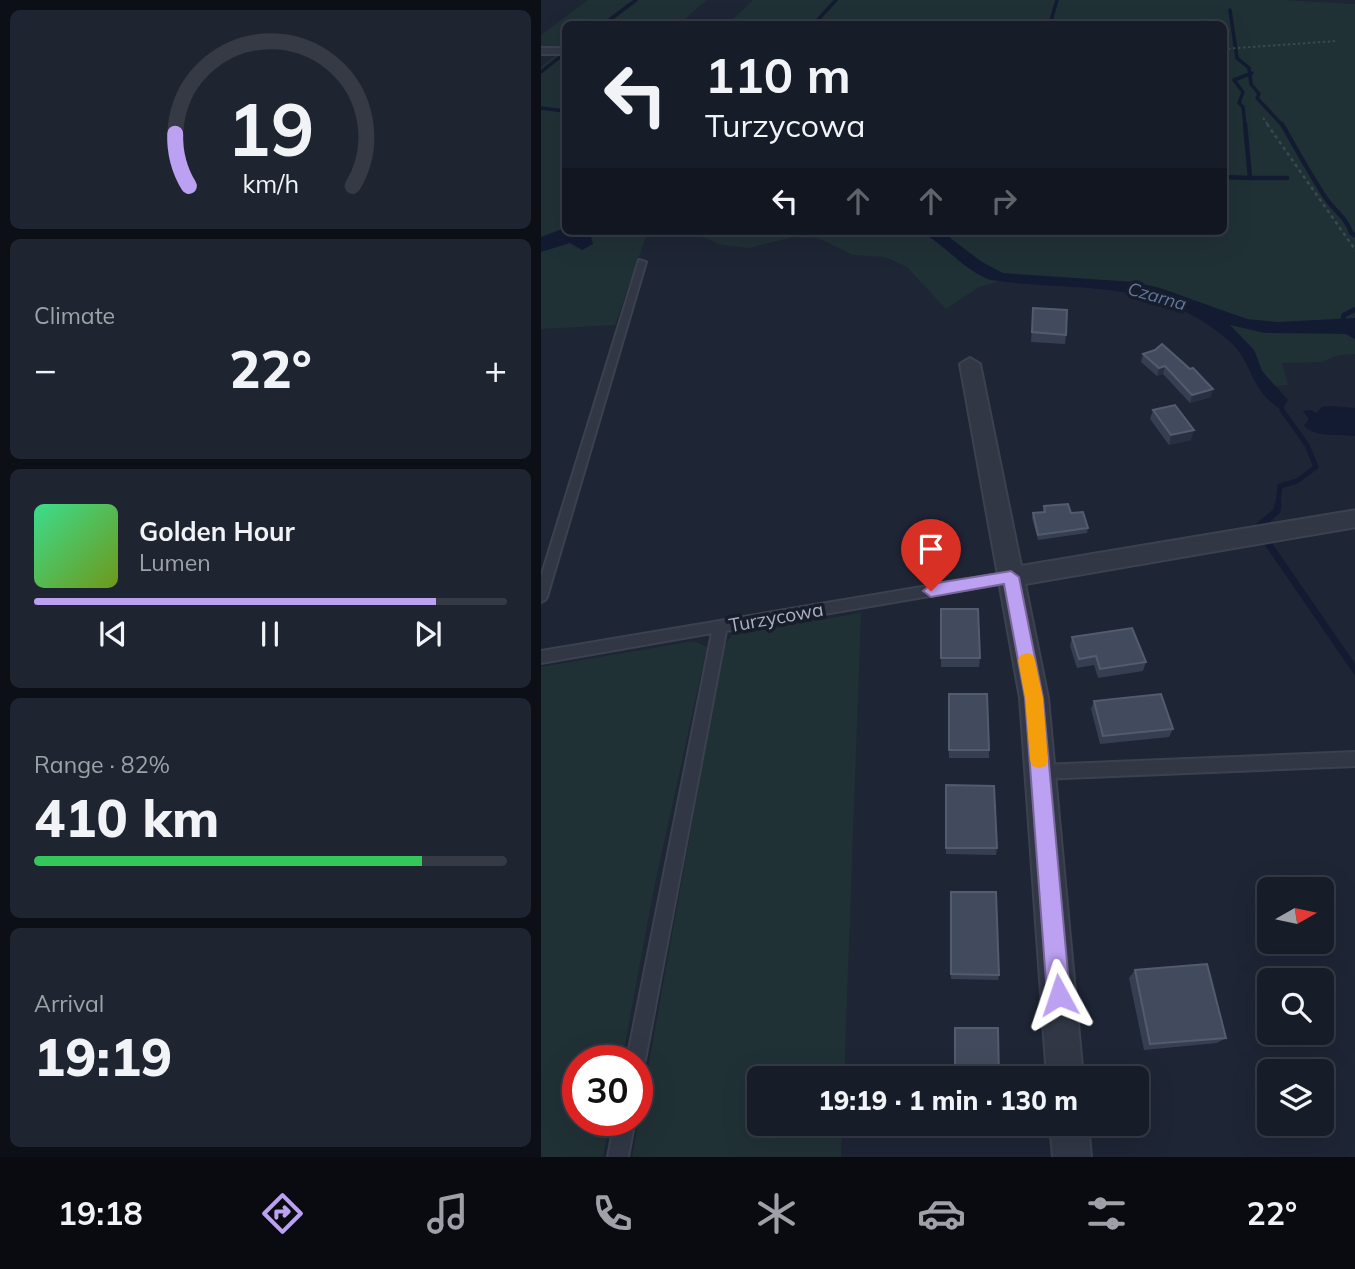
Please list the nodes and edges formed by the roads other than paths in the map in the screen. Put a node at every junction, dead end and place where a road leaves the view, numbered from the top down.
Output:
1 (541, 51) edge
2 (562, 51) edge
3 (643, 262) dead end
4 (970, 364) dead end
5 (1355, 518) edge
6 (1011, 577) junction
7 (541, 597) edge
8 (720, 627) junction
9 (541, 657) edge
10 (1355, 759) edge
11 (1040, 772) junction
12 (640, 1045) edge
13 (1064, 1066) edge
14 (622, 1136) edge
15 (1070, 1136) edge
16 (618, 1157) edge
17 (1072, 1157) edge

1 - 2 street
3 - 7 lane
4 - 6 street
5 - 6 street
6 - 8 lane, Turzycowa
6 - 11 street
8 - 9 lane, Turzycowa
8 - 12 lane
10 - 11 lane
11 - 13 street
14 - 16 lane
15 - 17 street

